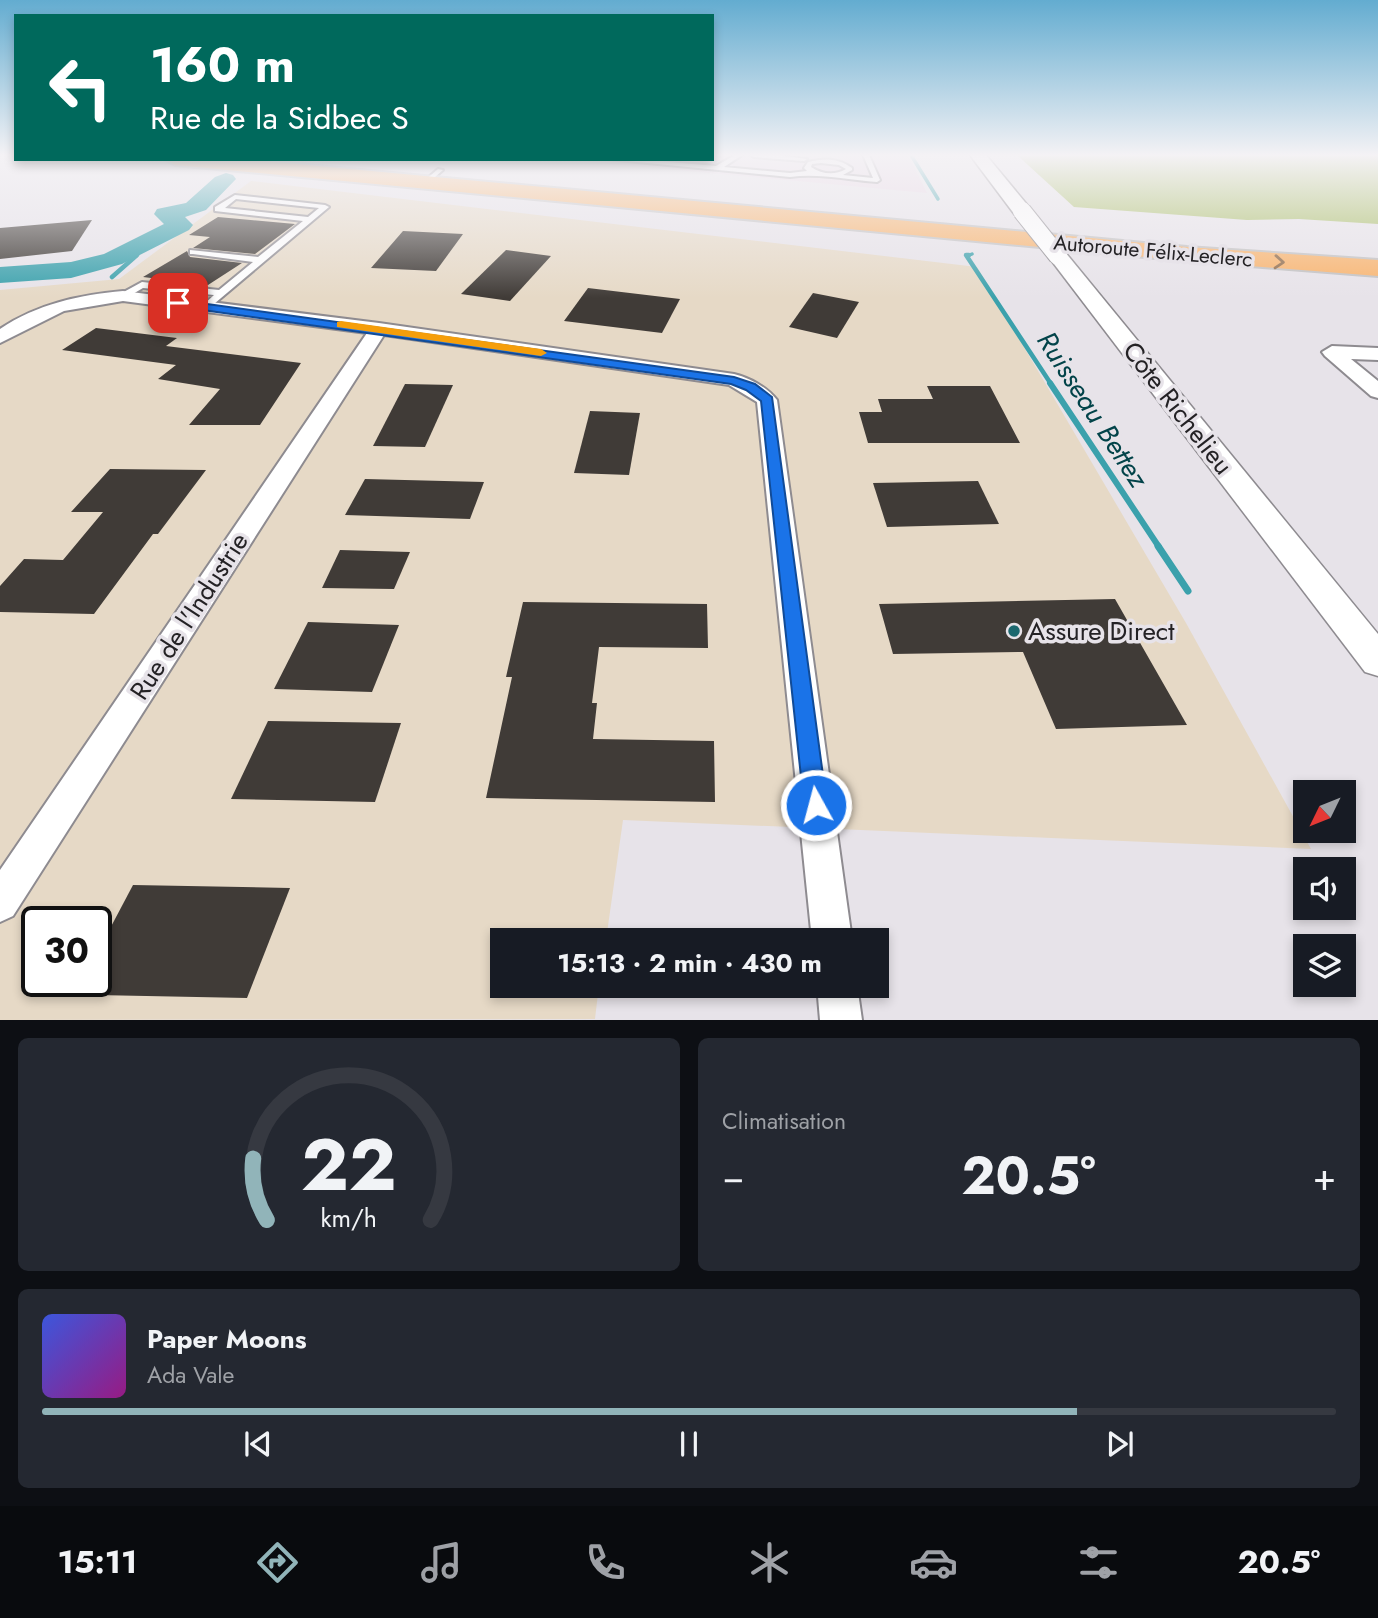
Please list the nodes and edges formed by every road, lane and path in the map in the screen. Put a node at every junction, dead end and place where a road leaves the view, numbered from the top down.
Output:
1 (227, 203) edge
2 (285, 203) edge
3 (687, 203) edge
4 (761, 203) edge
5 (1015, 203) edge
6 (309, 219) junction
7 (1378, 249) edge
8 (192, 253) dead end
9 (258, 260) junction
10 (1378, 268) edge
11 (221, 293) junction
12 (123, 296) junction
13 (205, 307) junction
14 (379, 329) junction
15 (0, 337) edge
16 (1378, 354) edge
17 (1378, 392) edge
18 (1378, 661) edge
19 (0, 903) edge
20 (831, 928) edge
21 (838, 998) edge
22 (841, 1020) edge

1 - 6 lane
2 - 6 lane
3 -> 10 highway, Autoroute Félix-Leclerc
4 - 7 highway, Autoroute Félix-Leclerc
5 - 18 street, Côte Richelieu, bridge
6 - 9 lane
8 - 9 lane
9 - 11 lane
11 - 12 lane
11 - 13 lane
12 - 13 street
12 - 15 street
13 - 14 street
14 - 19 street, Rue de l'Industrie
14 - 20 street
16 - 17 street
21 - 22 street

